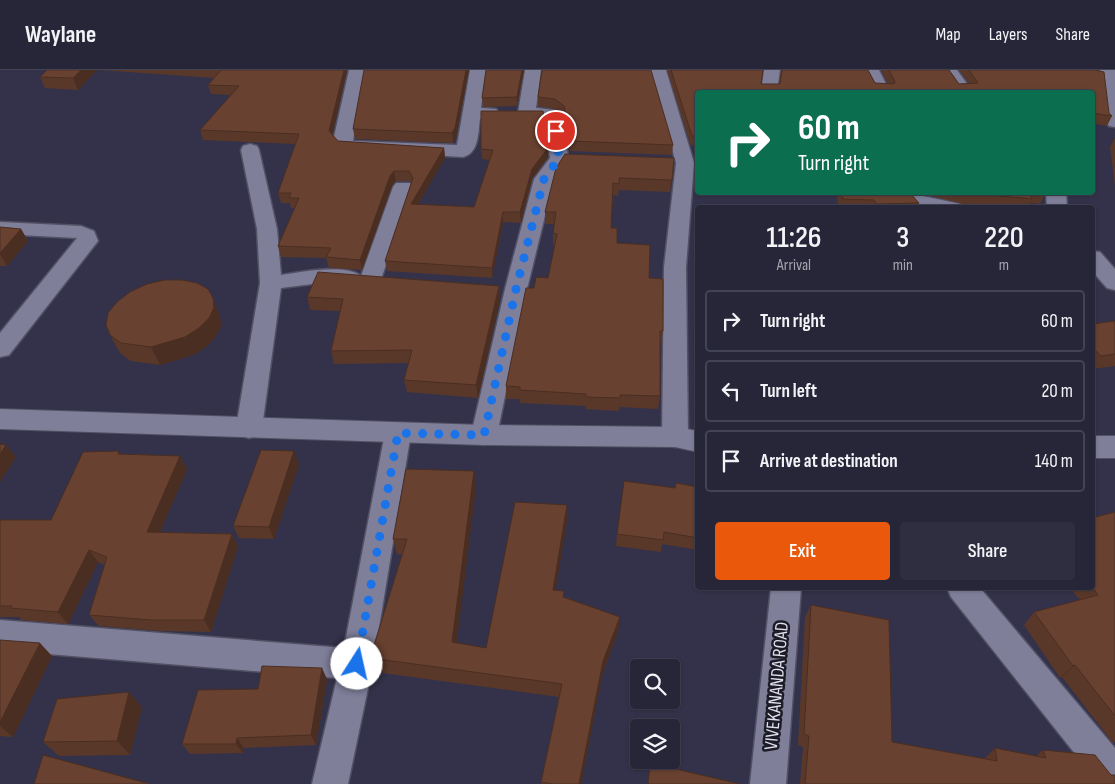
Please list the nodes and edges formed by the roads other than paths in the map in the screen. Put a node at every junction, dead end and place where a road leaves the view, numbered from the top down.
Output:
1 (357, 70) edge
2 (478, 70) edge
3 (533, 70) edge
4 (658, 70) edge
5 (772, 70) edge
6 (871, 70) edge
7 (949, 70) edge
8 (1091, 73) edge
9 (1109, 73) edge
10 (769, 90) edge
11 (881, 90) edge
12 (964, 90) edge
13 (527, 113) junction
14 (472, 114) junction
15 (1115, 122) edge
16 (250, 150) dead end
17 (675, 162) joint
18 (404, 187) dead end
19 (911, 195) edge
20 (938, 205) edge
21 (0, 228) edge
22 (1095, 260) edge
23 (1115, 283) edge
24 (271, 284) junction
25 (0, 349) edge
26 (0, 419) edge
27 (250, 428) junction
28 (398, 433) junction
29 (484, 435) junction
30 (686, 439) edge
31 (786, 590) edge
32 (964, 590) edge
33 (0, 635) edge
34 (357, 664) junction
35 (1115, 776) edge
36 (330, 784) edge
37 (768, 784) edge

1 - 14 street
2 - 14 street
3 - 13 street
4 - 17 street
5 - 10 street
6 - 11 street
7 - 12 street
8 - 9 street
9 - 15 street
13 - 14 street
13 - 29 street
16 - 24 street
17 - 30 street
18 - 24 street
19 - 20 street
21 - 25 street
22 - 23 street
24 - 27 street
26 - 27 street
27 - 28 street
28 - 29 street
28 - 34 street
29 - 30 street
31 - 37 street, VIVEKANANDA ROAD
32 - 35 street
33 - 34 street
34 - 36 street

